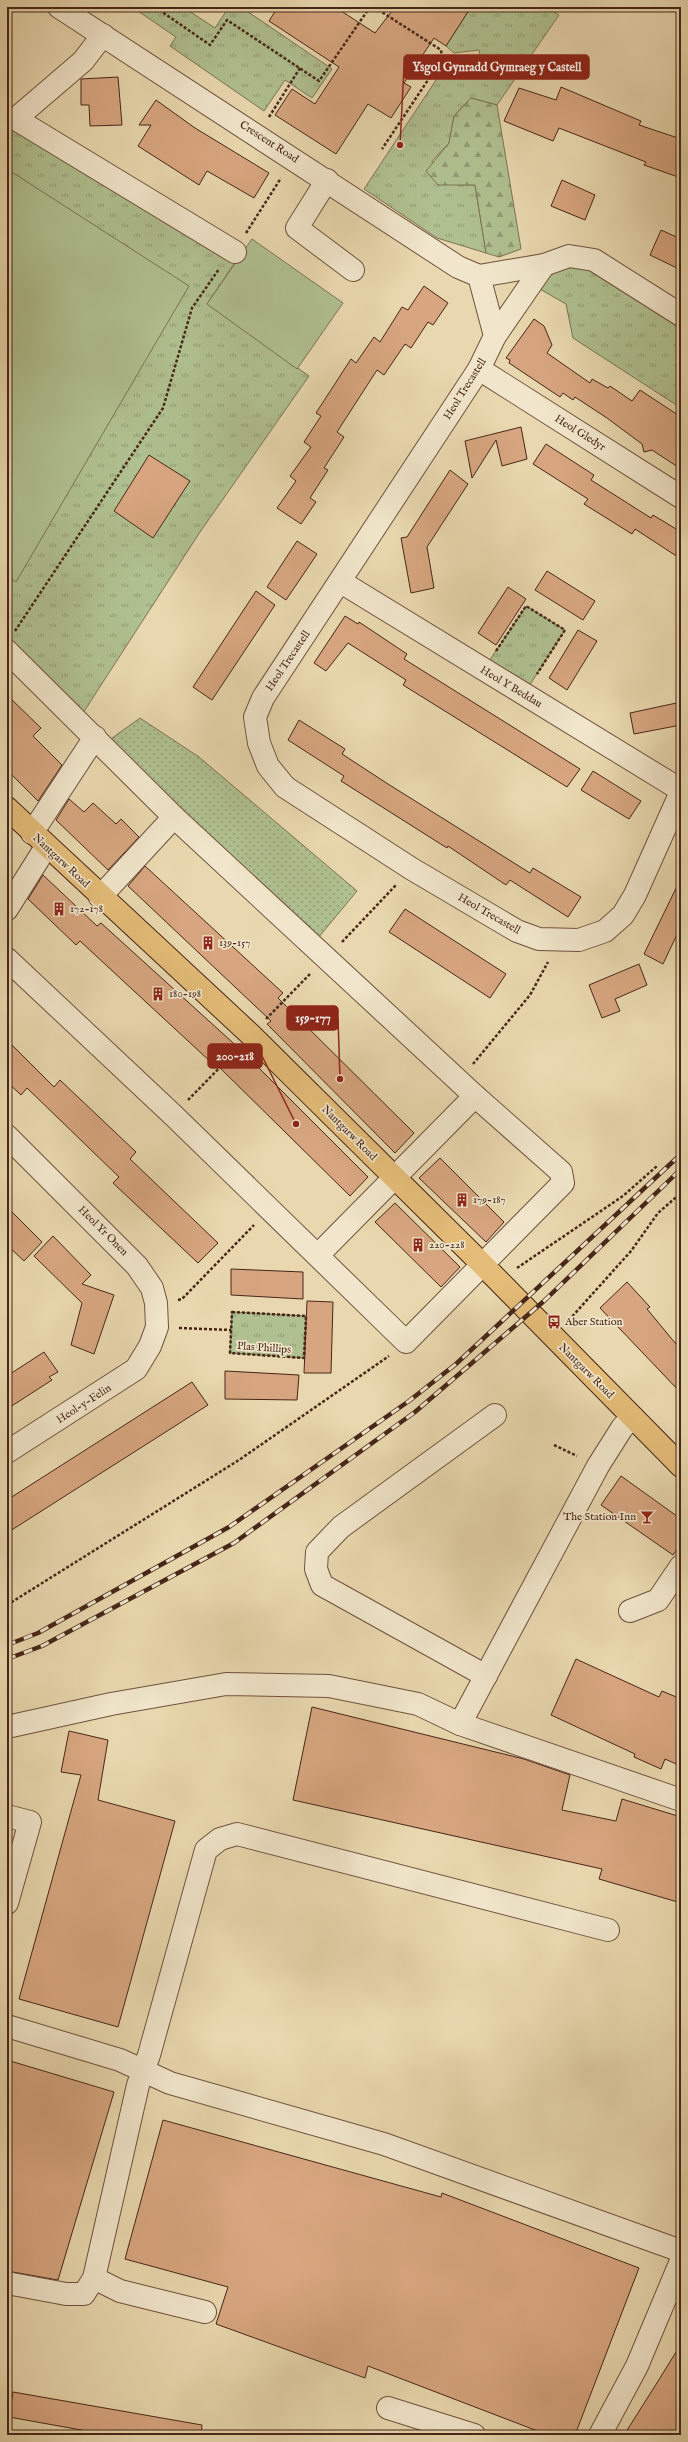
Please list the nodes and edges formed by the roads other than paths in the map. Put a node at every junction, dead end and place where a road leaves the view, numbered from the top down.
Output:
1 (59, 7) edge
2 (103, 35) junction
3 (13, 124) edge
4 (327, 180) junction
5 (235, 252) road end
6 (544, 265) junction
7 (353, 270) dead end
8 (479, 276) junction
9 (681, 315) edge
10 (495, 336) junction
11 (479, 369) junction
12 (681, 496) edge
13 (341, 582) junction
14 (10, 653) edge
15 (95, 737) junction
16 (681, 791) edge
17 (7, 808) edge
18 (174, 817) junction
19 (39, 840) junction
20 (100, 897) junction
21 (7, 909) edge
22 (7, 959) edge
23 (475, 1096) junction
24 (7, 1136) edge
25 (394, 1178) junction
26 (318, 1255) junction
27 (482, 1264) junction
28 (153, 1336) joint
29 (496, 1415) dead end
30 (632, 1417) junction
31 (7, 1452) edge
32 (681, 1466) edge
33 (681, 1566) edge
34 (630, 1611) dead end
35 (486, 1676) junction
36 (460, 1724) junction
37 (7, 1727) edge
38 (681, 1800) edge
39 (7, 1816) edge
40 (7, 1903) edge
41 (608, 1930) dead end
42 (7, 2026) edge
43 (144, 2069) junction
44 (681, 2251) edge
45 (681, 2260) edge
46 (94, 2278) junction
47 (7, 2283) edge
48 (205, 2312) dead end
49 (388, 2408) dead end
50 (474, 2435) edge
51 (600, 2435) edge

1 - 2 street, Crescent Road
2 - 3 street
2 - 4 street, Crescent Road
3 - 5 street
4 - 7 street
4 - 8 street, Crescent Road
6 - 8 street
6 - 9 street
6 - 10 street, Heol Trecastell
8 - 10 street
10 - 11 street, Heol Trecastell
11 - 12 street, Heol Gledyr
11 - 13 street, Heol Trecastell
13 - 16 street, Heol Y Beddau
13 - 16 street, Heol Trecastell
14 - 15 street
15 - 18 street
15 - 19 street
17 - 19 main road, Nantgarw Road
18 - 20 street
18 - 23 street
19 - 20 main road, Nantgarw Road
19 - 21 street
20 - 25 main road, Nantgarw Road
22 - 26 street
23 - 25 street
23 - 27 street
24 - 28 street, Heol Yr Onen
25 - 26 street
25 - 27 main road, Nantgarw Road
26 - 27 street
27 - 30 main road, Nantgarw Road
28 - 31 street, Heol-y-Felin
29 - 35 street
30 - 32 main road, Nantgarw Road
30 - 35 street
33 - 34 street
35 - 36 street
36 - 37 street
36 - 38 street
39 - 40 street
41 - 43 street
42 - 43 street
43 - 44 street
43 - 46 street
45 - 51 street
46 - 47 street
46 - 48 street
49 - 50 street

